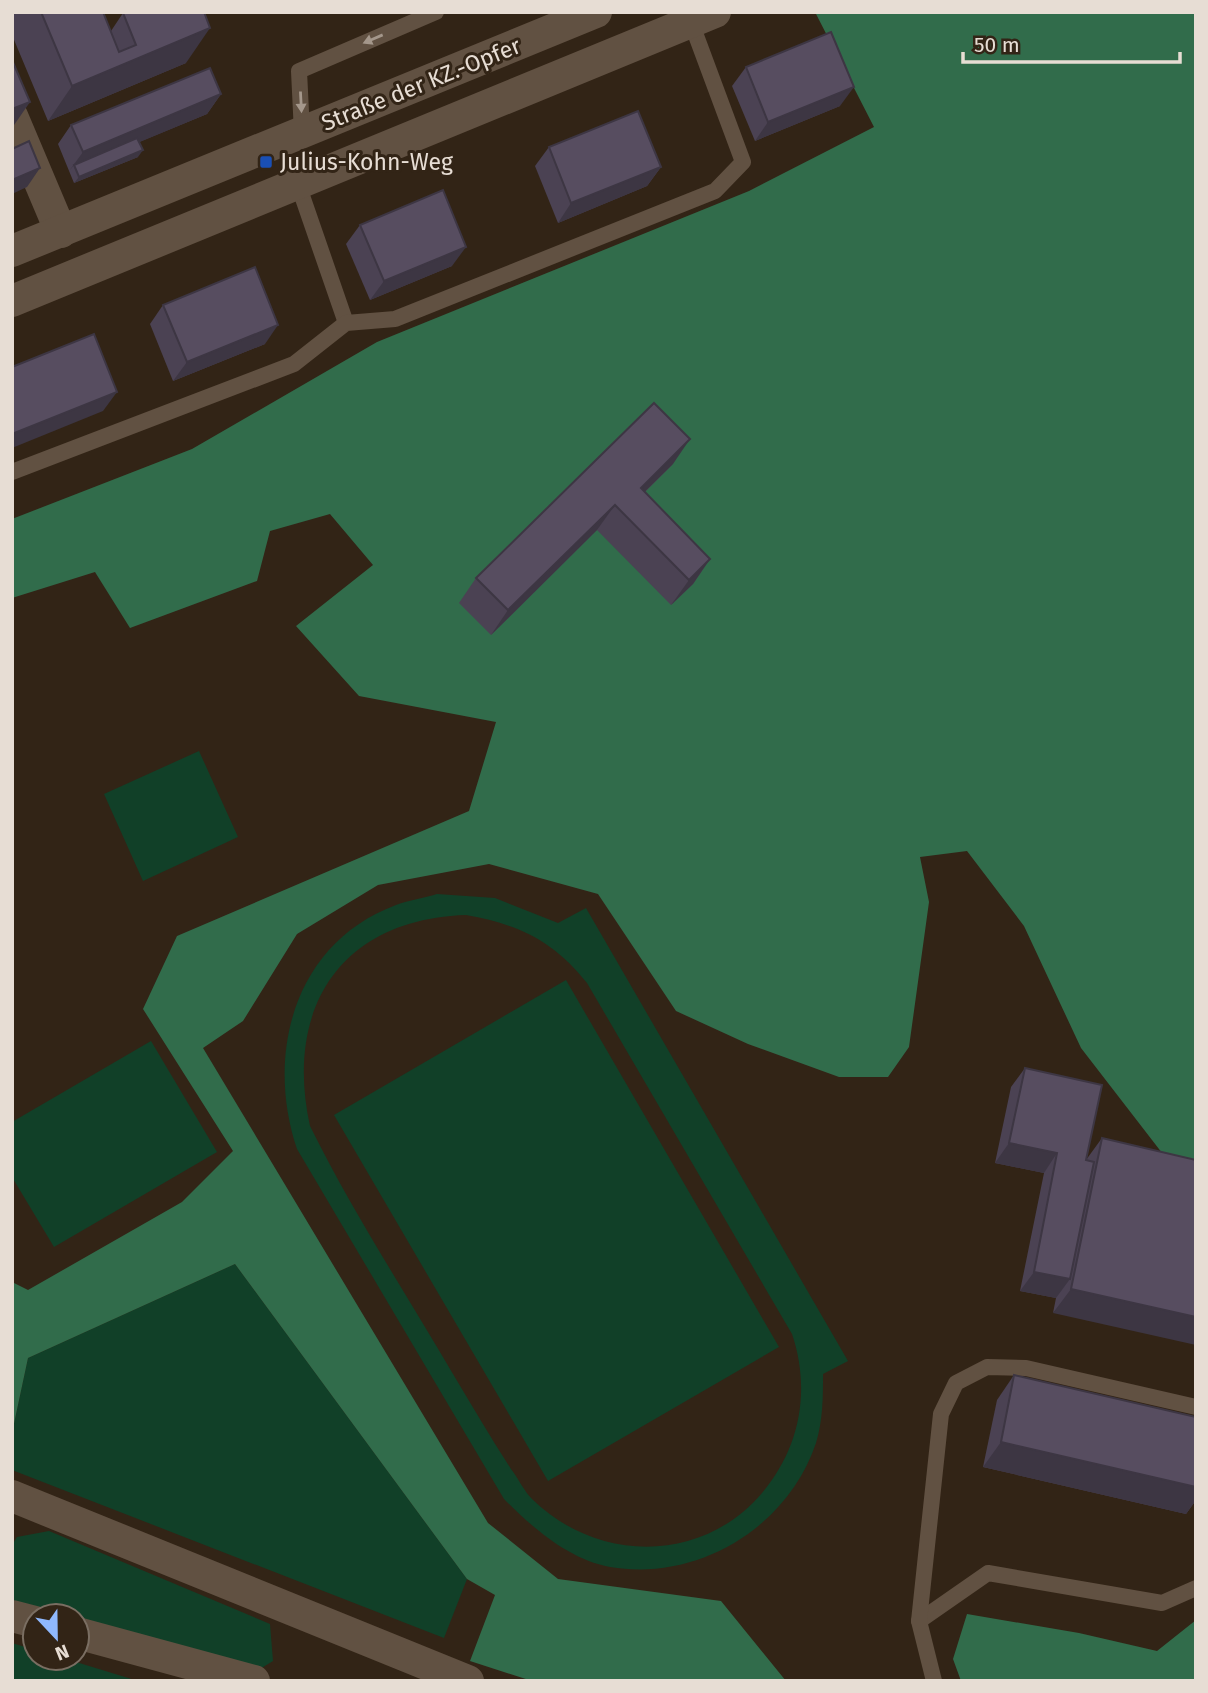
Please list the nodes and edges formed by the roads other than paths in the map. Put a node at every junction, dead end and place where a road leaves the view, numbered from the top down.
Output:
1 (436, 12) edge
2 (596, 12) edge
3 (703, 17) edge
4 (12, 116) edge
5 (302, 133) junction
6 (298, 184) junction
7 (61, 232) junction
8 (12, 251) edge
9 (12, 301) edge
10 (346, 323) junction
11 (12, 472) edge
12 (1196, 1407) edge
13 (12, 1496) edge
14 (1196, 1588) edge
15 (919, 1621) junction
16 (91, 1637) edge
17 (254, 1681) edge
18 (468, 1681) edge
19 (934, 1681) edge

1 -> 5 lane
2 - 5 street, Straße der KZ.-Opfer
3 - 6 street
3 - 10 lane
4 - 7 street
5 - 7 street, Straße der KZ.-Opfer
6 - 9 street
6 - 10 lane
7 - 8 street, Straße der KZ.-Opfer
10 - 11 lane
12 - 15 lane
13 - 18 street
14 - 15 lane
15 - 19 lane
16 - 17 street

